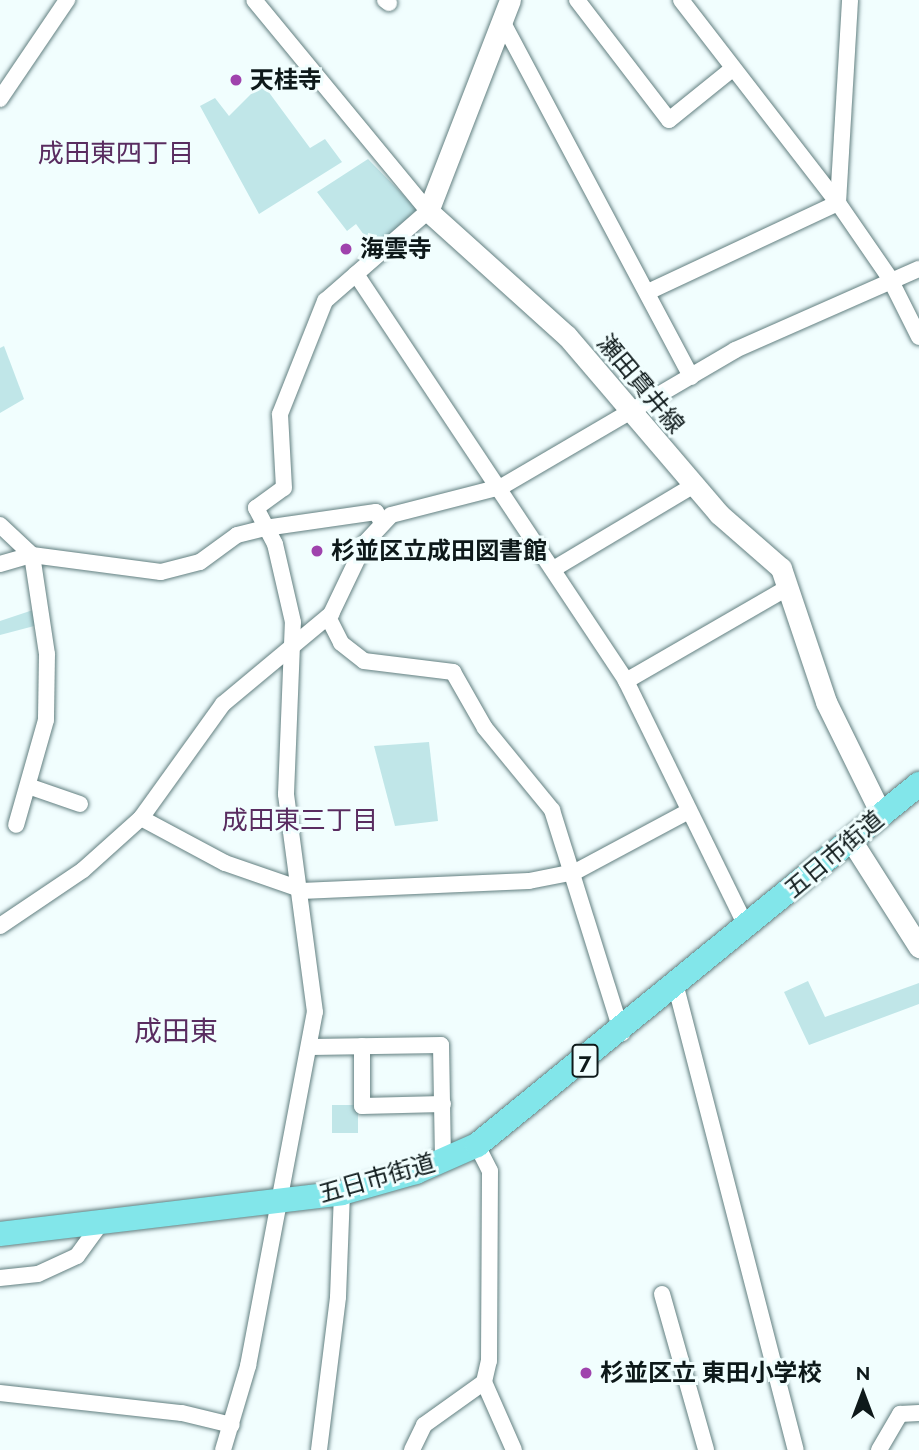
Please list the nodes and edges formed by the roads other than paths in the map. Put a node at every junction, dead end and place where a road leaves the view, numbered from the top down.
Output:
1 (67, 0) edge
2 (254, 0) edge
3 (510, 0) edge
4 (577, 0) edge
5 (681, 0) edge
6 (850, 0) edge
7 (502, 21) junction
8 (731, 70) junction
9 (0, 99) edge
10 (838, 203) junction
11 (428, 211) junction
12 (919, 269) edge
13 (356, 274) junction
14 (889, 277) junction
15 (650, 291) junction
16 (919, 337) edge
17 (691, 377) junction
18 (631, 417) junction
19 (694, 485) junction
20 (501, 487) junction
21 (382, 523) junction
22 (0, 525) edge
23 (265, 528) junction
24 (32, 555) junction
25 (0, 564) edge
26 (555, 568) junction
27 (789, 587) junction
28 (328, 617) junction
29 (295, 645) junction
30 (626, 681) junction
31 (919, 784) edge
32 (28, 786) junction
33 (80, 804) dead end
34 (687, 812) junction
35 (881, 814) junction
36 (141, 818) junction
37 (16, 825) dead end
38 (851, 840) junction
39 (575, 872) junction
40 (301, 890) junction
41 (0, 926) edge
42 (746, 926) junction
43 (919, 947) edge
44 (676, 987) junction
45 (622, 1033) junction
46 (362, 1046) junction
47 (311, 1047) junction
48 (443, 1104) junction
49 (477, 1145) junction
50 (443, 1160) junction
51 (342, 1193) junction
52 (277, 1202) junction
53 (104, 1219) junction
54 (0, 1234) edge
55 (0, 1278) edge
56 (662, 1294) dead end
57 (484, 1382) junction
58 (0, 1393) edge
59 (919, 1413) edge
60 (232, 1425) junction
61 (223, 1450) edge
62 (319, 1450) edge
63 (412, 1450) edge
64 (514, 1450) edge
65 (706, 1450) edge
66 (796, 1450) edge
67 (879, 1450) edge

1 - 9 street
2 - 11 street
3 - 7 main road
4 - 8 street
5 - 8 street
6 - 10 street
7 - 11 main road
7 - 15 street
8 - 10 street
10 - 14 street
10 - 15 street
11 - 13 street
11 - 18 main road, 瀬田貫井線
12 - 14 street
13 - 20 street
13 - 23 street
14 - 16 street
14 - 17 street
15 - 17 street
17 - 18 street
18 - 19 main road, 瀬田貫井線
18 - 20 street
19 - 26 street
19 - 27 main road, 瀬田貫井線
20 - 21 street
20 - 26 street
21 - 23 street
21 - 28 street
22 - 24 street
23 - 24 street
23 - 29 street
24 - 25 street
24 - 32 street
26 - 30 street
27 - 30 street
27 - 35 main road, 瀬田貫井線
28 - 29 street
28 - 39 street
29 - 36 street
29 - 40 street
30 - 34 street
31 - 35 main road, 五日市街道 / 7
32 - 33 street
32 - 37 street
34 - 39 street
34 - 42 street
35 - 38 main road, 五日市街道 / 7
36 - 40 street
36 - 41 street
38 - 42 main road, 五日市街道 / 7
38 - 43 main road
39 - 40 street
39 - 45 street
40 - 47 street
42 - 44 main road, 五日市街道 / 7
44 - 45 main road, 五日市街道 / 7
44 - 66 street
45 - 49 main road, 五日市街道 / 7
46 - 47 street
46 - 48 street
46 - 48 street
47 - 52 street
48 - 50 street
49 - 50 main road, 五日市街道 / 7
49 - 57 street
50 - 51 main road, 五日市街道 / 7
51 - 52 main road, 五日市街道 / 7
51 - 62 street
52 - 53 main road, 五日市街道 / 7
52 - 60 street
53 - 54 main road, 五日市街道 / 7
53 - 55 street
56 - 65 street
57 - 63 street
57 - 64 street
58 - 60 street
59 - 67 street
60 - 61 street

